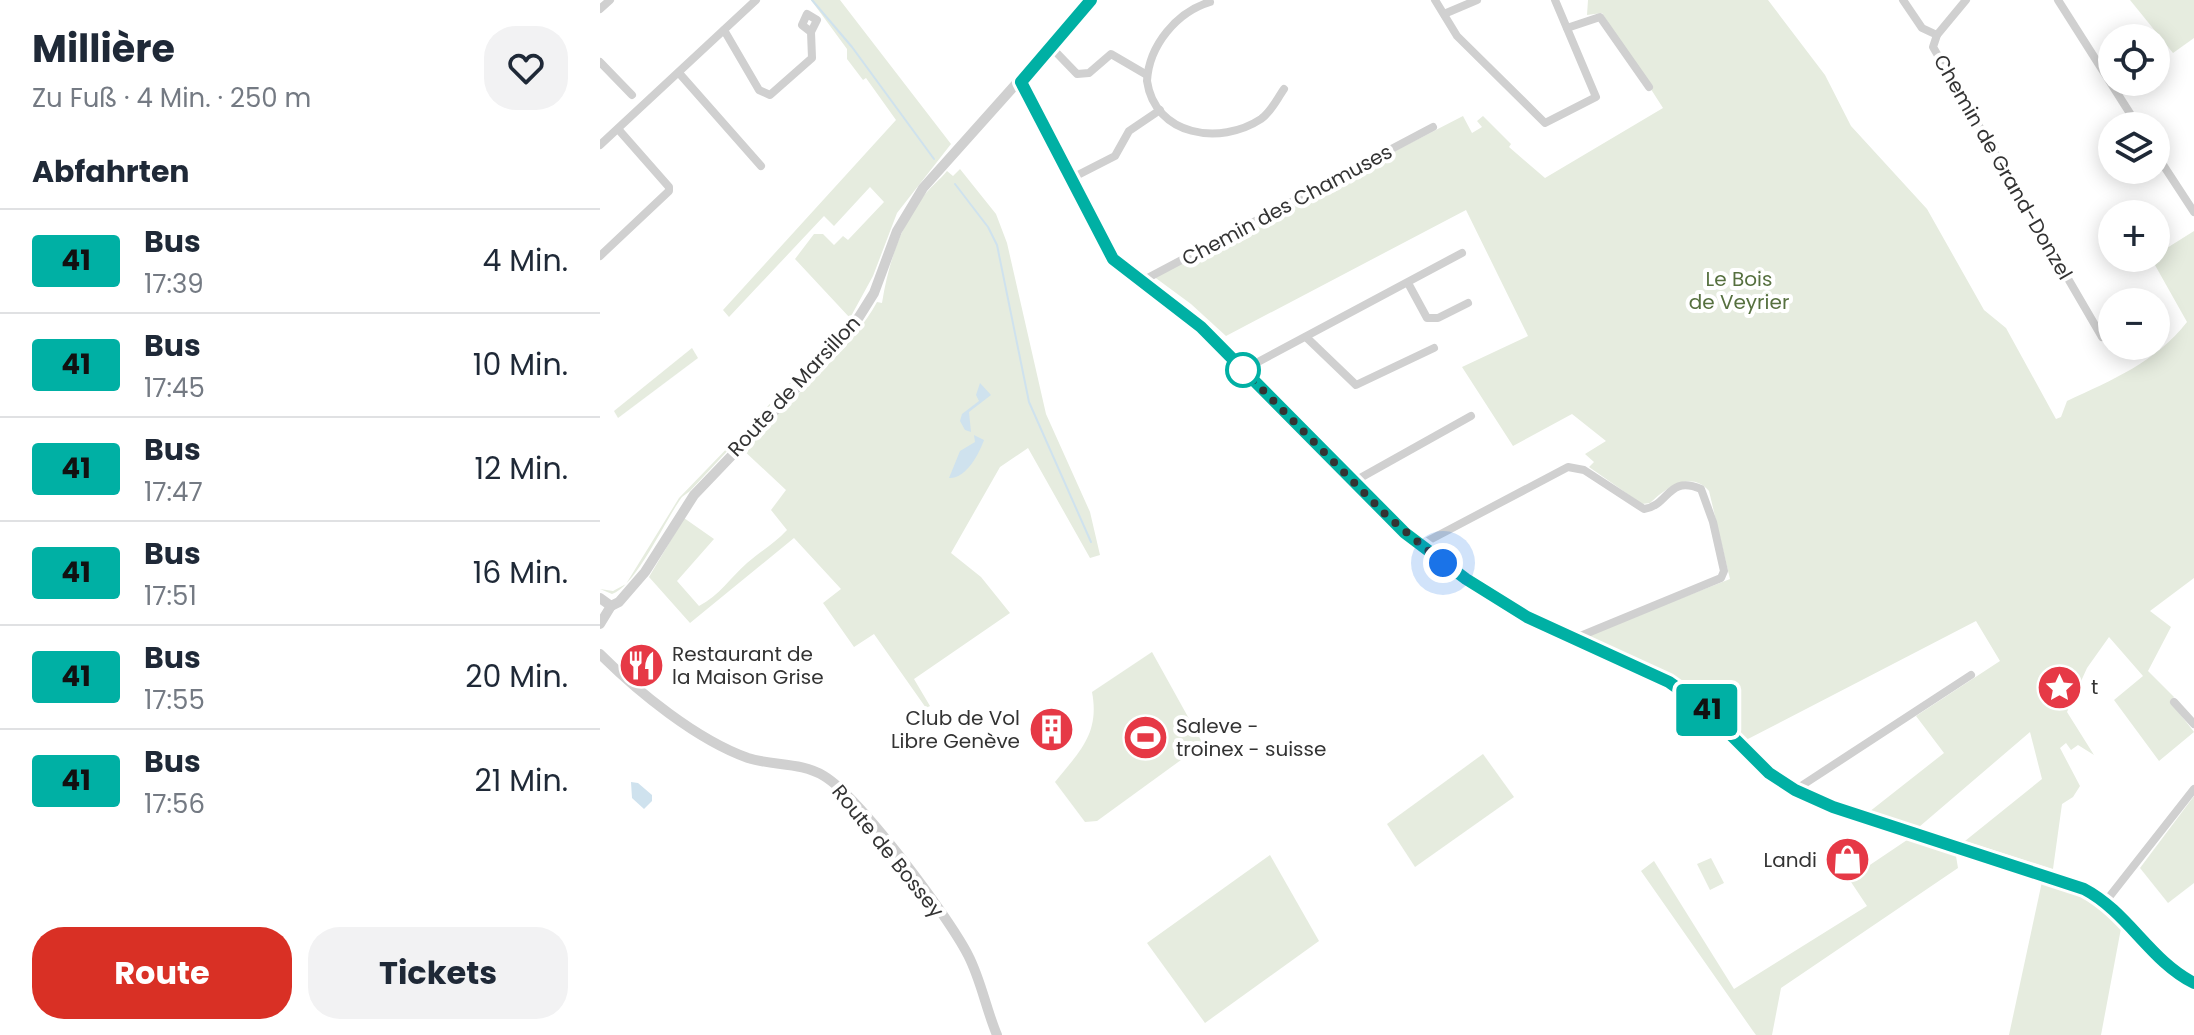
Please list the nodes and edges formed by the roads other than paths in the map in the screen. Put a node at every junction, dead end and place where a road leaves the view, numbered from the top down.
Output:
1 (610, 0) edge
2 (756, 0) edge
3 (1091, 0) edge
4 (1435, 0) edge
5 (1477, 0) edge
6 (1555, 0) edge
7 (1903, 0) edge
8 (1966, 0) edge
9 (2058, 0) edge
10 (1210, 2) edge
11 (600, 9) edge
12 (1444, 14) junction
13 (1567, 28) junction
14 (724, 30) junction
15 (811, 32) dead end
16 (1937, 35) junction
17 (1051, 47) junction
18 (600, 62) edge
19 (679, 73) junction
20 (1147, 75) junction
21 (1021, 82) junction
22 (1649, 87) dead end
23 (1284, 89) dead end
24 (632, 95) dead end
25 (1160, 110) junction
26 (2129, 112) edge
27 (1433, 127) dead end
28 (618, 129) junction
29 (600, 145) edge
30 (761, 166) dead end
31 (2170, 175) edge
32 (1070, 179) junction
33 (2194, 212) edge
34 (1462, 253) dead end
35 (600, 256) edge
36 (1140, 282) junction
37 (1408, 283) junction
38 (1468, 303) dead end
39 (2098, 330) edge
40 (1306, 337) junction
41 (1434, 348) dead end
42 (1243, 370) junction
43 (1471, 416) dead end
44 (1353, 482) junction
45 (1420, 545) junction
46 (600, 598) edge
47 (611, 606) junction
48 (600, 624) edge
49 (1572, 639) junction
50 (600, 654) edge
51 (1971, 675) dead end
52 (2174, 702) dead end
53 (2194, 724) edge
54 (2194, 789) edge
55 (1795, 790) junction
56 (2106, 901) junction
57 (2194, 983) edge
58 (997, 1035) edge

1 - 11 street
2 - 14 street
3 - 17 street, Route de Marsillon
4 - 12 street
5 - 12 street
6 - 13 street
7 - 16 street
8 - 16 street, Chemin de Grand-Donzel
9 - 26 street
10 - 20 street
12 - 13 street
13 - 22 street
14 - 15 street
14 - 19 street
16 - 39 street, Chemin de Grand-Donzel
17 - 20 street
17 - 21 street, Route de Marsillon
18 - 24 street
19 - 28 street
19 - 30 street
20 - 25 street
21 - 32 street
21 - 47 street, Route de Marsillon
23 - 25 street
25 - 32 street
27 - 36 street, Chemin des Chamuses
28 - 29 street
28 - 35 street
31 - 33 street
32 - 36 street
34 - 37 street
36 - 42 street
37 - 38 street
37 - 40 street
40 - 41 street
40 - 42 street
42 - 44 street
43 - 44 street
44 - 45 street
45 - 49 street
45 - 49 street
46 - 47 street
47 - 48 street, Route de Marsillon
49 - 55 street
50 - 58 street, Route de Bossey
51 - 55 street
52 - 53 street
54 - 56 street
55 - 56 street
56 - 57 street

